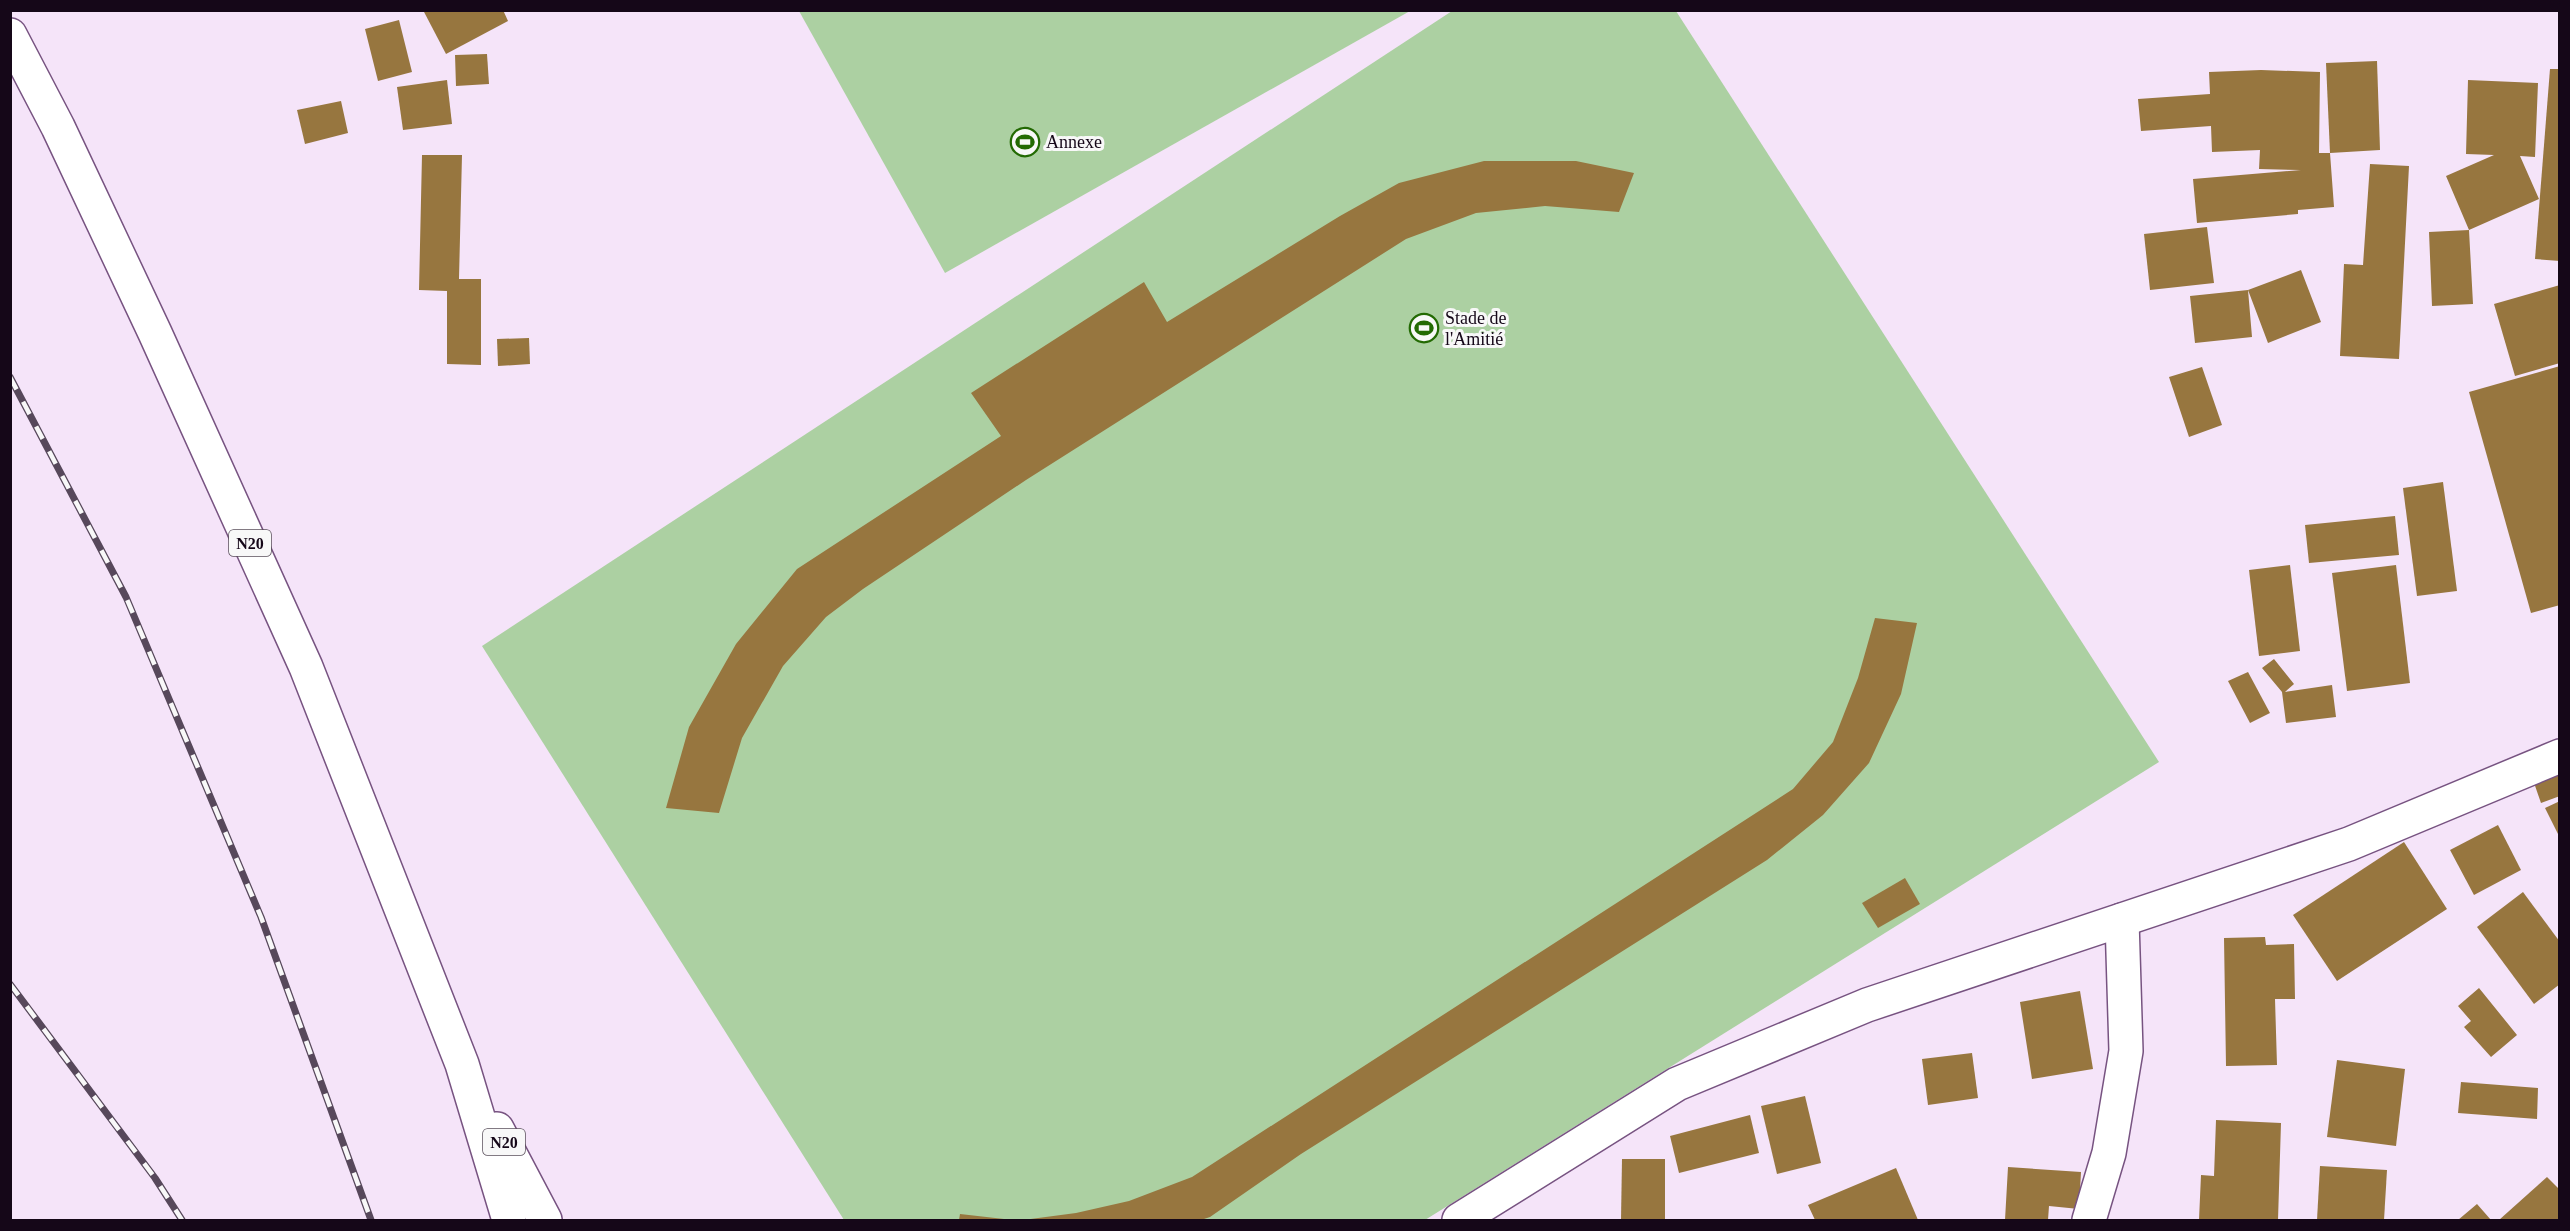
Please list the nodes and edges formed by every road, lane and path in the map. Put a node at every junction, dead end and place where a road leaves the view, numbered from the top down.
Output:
1 (10, 35) edge
2 (2559, 756) edge
3 (2122, 920) junction
4 (462, 1064) junction
5 (509, 1221) edge
6 (545, 1221) edge
7 (1459, 1221) edge
8 (2089, 1221) edge

1 - 4 street, N20
2 - 3 street
3 - 7 street
3 - 8 street
4 - 5 street, N20
4 - 6 street, N20

